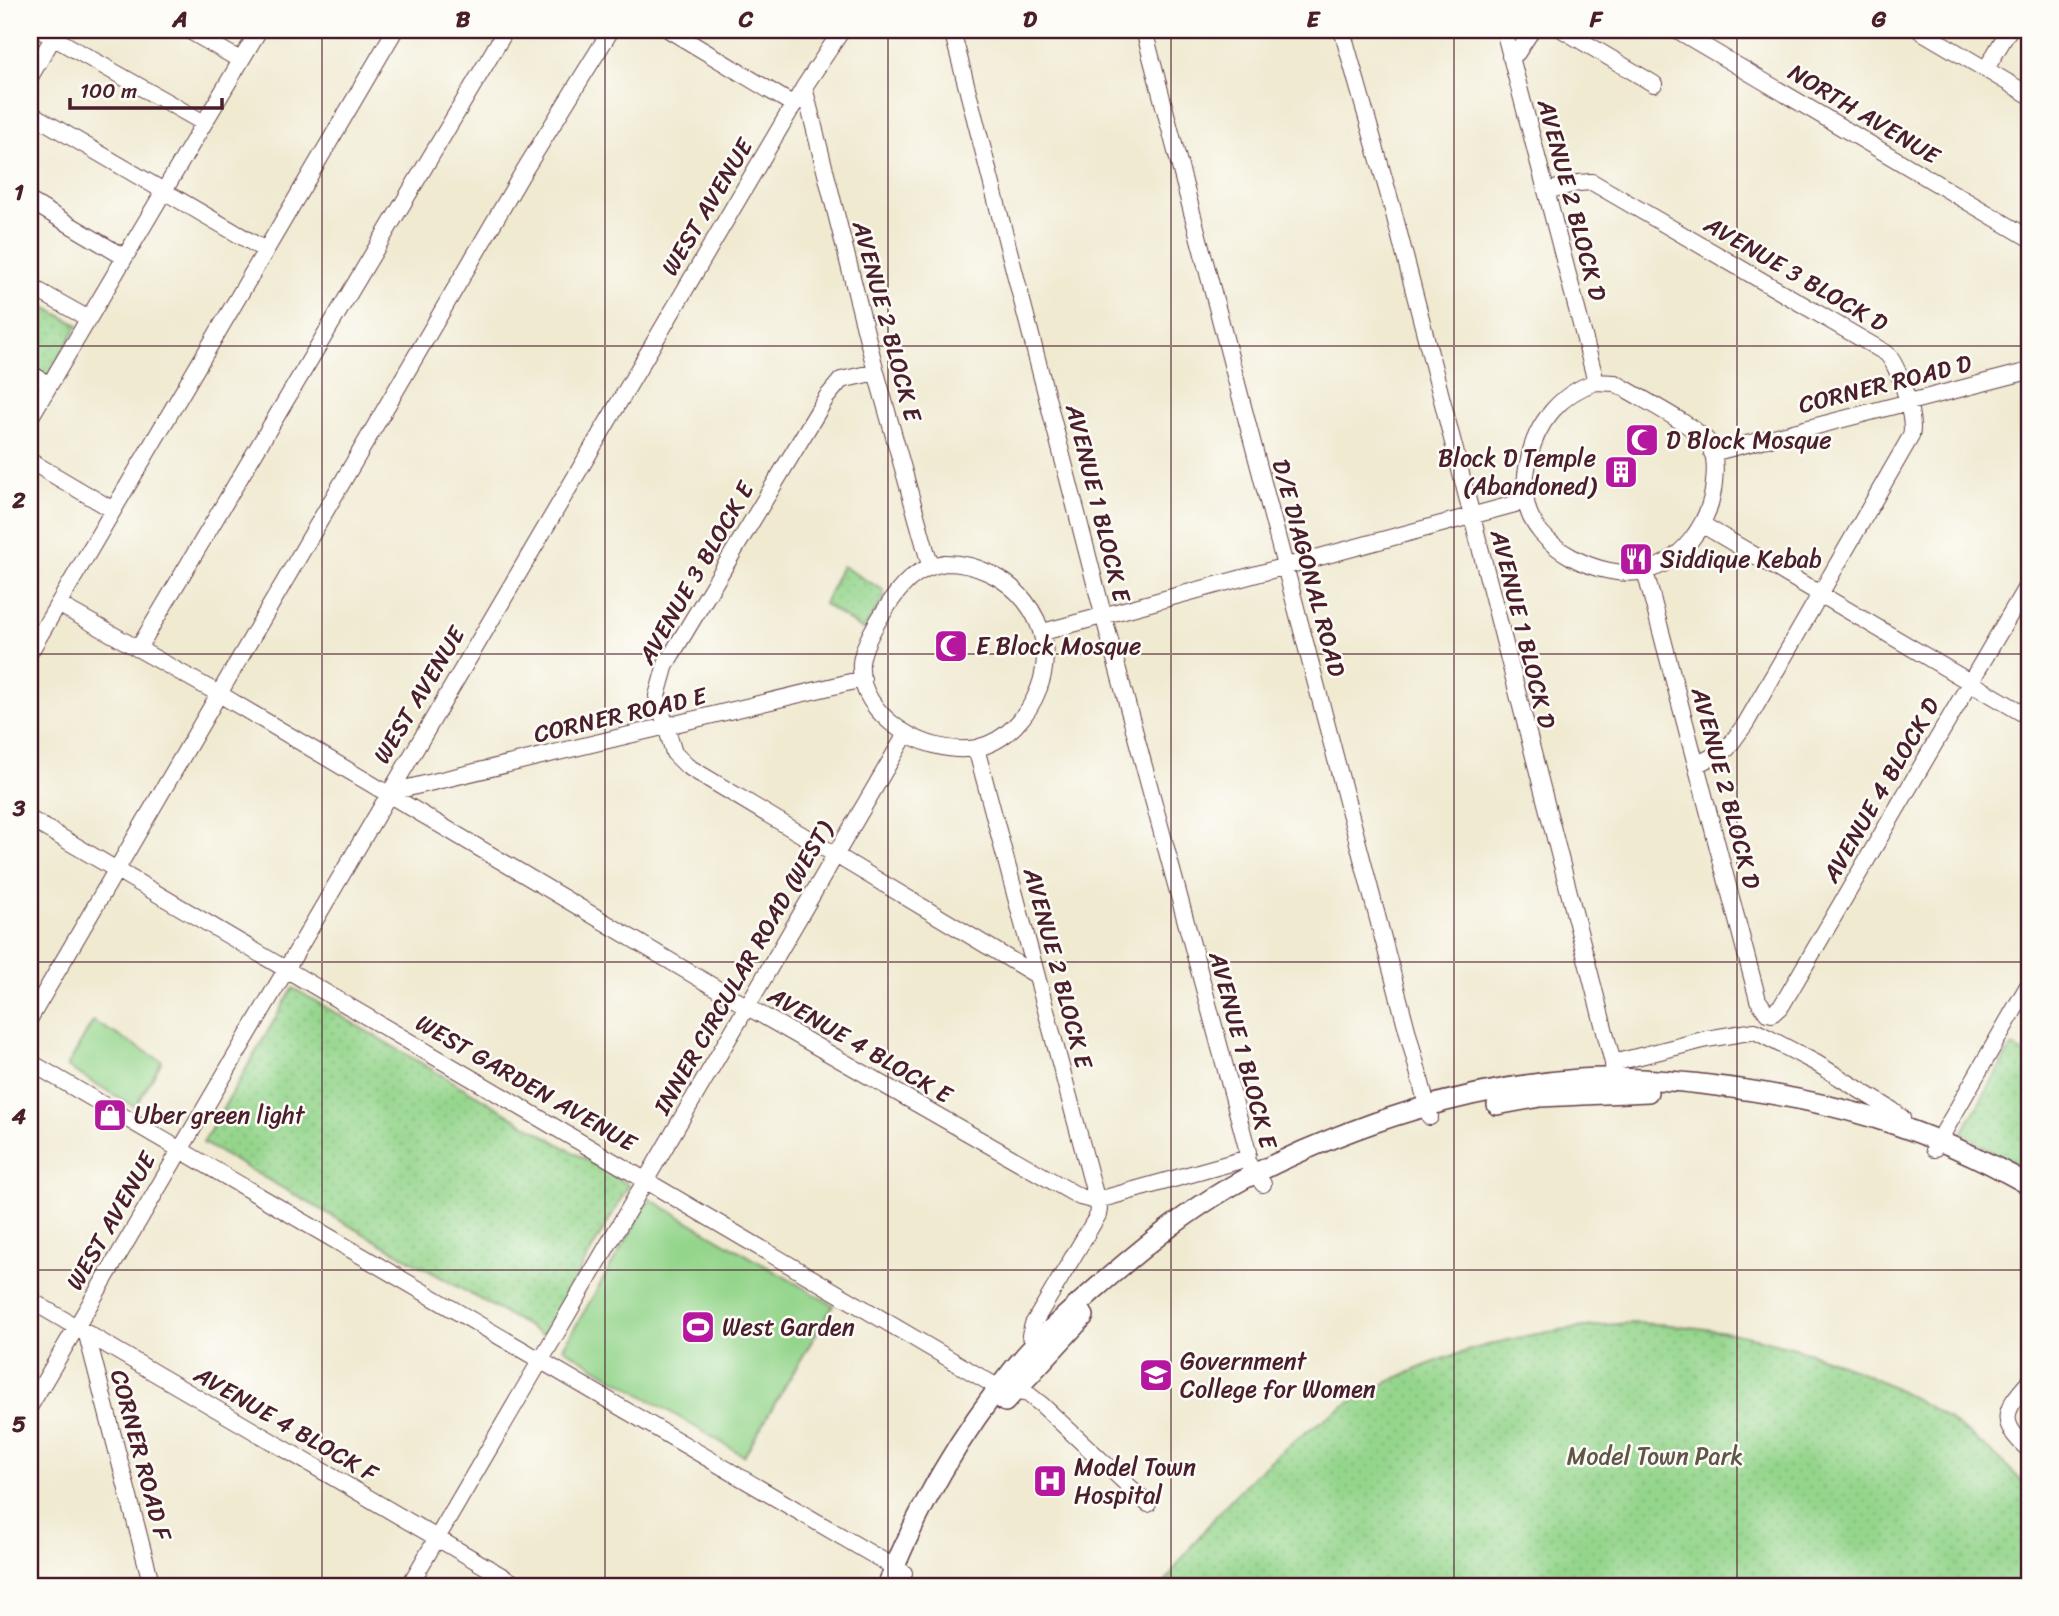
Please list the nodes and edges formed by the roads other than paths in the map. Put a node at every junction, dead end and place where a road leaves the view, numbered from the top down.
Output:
1 (188, 30) edge
2 (259, 30) edge
3 (395, 30) edge
4 (506, 30) edge
5 (611, 30) edge
6 (669, 30) edge
7 (842, 30) edge
8 (952, 30) edge
9 (1144, 30) edge
10 (1342, 30) edge
11 (1504, 30) edge
12 (1532, 30) edge
13 (1563, 30) edge
14 (1676, 30) edge
15 (1919, 30) edge
16 (2009, 30) edge
17 (50, 32) edge
18 (1510, 56) junction
19 (240, 60) junction
20 (1986, 69) junction
21 (30, 77) edge
22 (1654, 84) dead end
23 (804, 87) junction
24 (2029, 94) edge
25 (794, 105) junction
26 (30, 113) edge
27 (204, 123) junction
28 (165, 190) junction
29 (1546, 191) junction
30 (30, 201) edge
31 (2029, 238) edge
32 (265, 250) junction
33 (124, 257) junction
34 (30, 286) edge
35 (87, 318) junction
36 (2029, 371) edge
37 (876, 372) junction
38 (30, 373) edge
39 (1596, 382) junction
40 (48, 384) junction
41 (1907, 402) junction
42 (30, 418) edge
43 (1712, 453) junction
44 (30, 461) edge
45 (1526, 501) junction
46 (113, 510) junction
47 (1470, 516) junction
48 (1703, 525) junction
49 (930, 565) junction
50 (1286, 569) junction
51 (1645, 571) junction
52 (2029, 582) edge
53 (1822, 593) junction
54 (58, 604) junction
55 (1104, 618) junction
56 (1043, 632) junction
57 (138, 649) junction
58 (30, 652) edge
59 (863, 679) junction
60 (1971, 681) junction
61 (221, 695) junction
62 (2029, 716) edge
63 (667, 727) junction
64 (906, 734) junction
65 (976, 748) junction
66 (1696, 765) junction
67 (387, 793) junction
68 (30, 820) edge
69 (835, 856) junction
70 (116, 870) junction
71 (286, 969) junction
72 (1036, 975) junction
73 (2029, 984) edge
74 (746, 1006) junction
75 (1767, 1013) junction
76 (30, 1018) edge
77 (1760, 1032) junction
78 (30, 1062) edge
79 (1614, 1078) junction
80 (1428, 1112) junction
81 (1903, 1126) junction
82 (1936, 1144) junction
83 (179, 1148) junction
84 (1254, 1172) junction
85 (646, 1180) junction
86 (2029, 1185) edge
87 (2029, 1197) edge
88 (1097, 1200) junction
89 (30, 1300) edge
90 (81, 1331) junction
91 (1036, 1344) junction
92 (540, 1361) junction
93 (2029, 1382) edge
94 (1005, 1390) junction
95 (30, 1406) edge
96 (2029, 1451) edge
97 (1148, 1504) dead end
98 (436, 1538) junction
99 (896, 1579) edge
100 (152, 1586) edge
101 (408, 1586) edge
102 (519, 1586) edge

1 - 19 street
2 - 19 street
3 - 32 street
4 - 57 street
5 - 61 street
6 - 25 street
7 - 23 street
8 - 55 street, AVENUE 1 BLOCK E
9 - 50 street, D/E DIAGONAL ROAD
10 - 47 street, AVENUE 1 BLOCK D
11 - 18 street, AVENUE 2 BLOCK D
12 - 18 street
13 - 22 street
14 - 31 street, NORTH AVENUE
15 - 20 street
16 - 20 street
17 - 21 street
17 - 27 street
18 - 29 street, AVENUE 2 BLOCK D
19 - 27 street
20 - 24 street
23 - 25 street, WEST AVENUE
23 - 37 street, AVENUE 2 BLOCK E
25 - 67 street, WEST AVENUE
26 - 28 street
27 - 28 street
28 - 32 street
28 - 33 street
29 - 39 street, AVENUE 2 BLOCK D
29 - 41 street, AVENUE 3 BLOCK D
30 - 33 street
32 - 46 street
33 - 35 street
34 - 35 street
35 - 40 street
36 - 41 street, CORNER ROAD D
37 - 49 street, AVENUE 2 BLOCK E
37 - 63 street, AVENUE 3 BLOCK E
38 - 40 street
39 - 43 street
39 - 45 street
40 - 42 street
41 - 43 street, CORNER ROAD D
41 - 53 street, AVENUE 3 BLOCK D
43 - 48 street
44 - 46 street
45 - 47 street
45 - 51 street
46 - 54 street
47 - 50 street
47 - 79 street, AVENUE 1 BLOCK D
48 - 51 street
48 - 53 street
49 - 56 street
49 - 59 street
50 - 55 street
50 - 80 street, D/E DIAGONAL ROAD
51 - 66 street, AVENUE 2 BLOCK D
52 - 60 street, AVENUE 4 BLOCK D
53 - 60 street
53 - 66 street, AVENUE 3 BLOCK D
54 - 57 street, AVENUE 4 BLOCK E
54 - 58 street
55 - 56 street
55 - 84 street, AVENUE 1 BLOCK E
56 - 65 street
57 - 61 street, AVENUE 4 BLOCK E
59 - 63 street, CORNER ROAD E
59 - 64 street
60 - 62 street
60 - 75 street, AVENUE 4 BLOCK D
61 - 67 street, AVENUE 4 BLOCK E
61 - 70 street
63 - 67 street, CORNER ROAD E
63 - 69 street, AVENUE 3 BLOCK E
64 - 65 street
64 - 69 street, INNER CIRCULAR ROAD (WEST)
65 - 72 street, AVENUE 2 BLOCK E
66 - 75 street, AVENUE 2 BLOCK D
67 - 71 street, WEST AVENUE
67 - 74 street, AVENUE 4 BLOCK E
68 - 70 street, WEST GARDEN AVENUE
69 - 72 street, AVENUE 3 BLOCK E
69 - 74 street, INNER CIRCULAR ROAD (WEST)
70 - 71 street, WEST GARDEN AVENUE
70 - 76 street
71 - 83 street, WEST AVENUE
71 - 85 street, WEST GARDEN AVENUE
72 - 88 street, AVENUE 2 BLOCK E
73 - 82 street
74 - 85 street, INNER CIRCULAR ROAD (WEST)
74 - 88 street, AVENUE 4 BLOCK E
75 - 77 street
77 - 79 street
77 - 81 street
78 - 83 street
79 - 80 main road
79 - 81 main road
79 - 82 main road
80 - 84 main road
81 - 82 main road
82 - 86 main road
82 - 87 main road
83 - 90 street, WEST AVENUE
83 - 92 street
84 - 88 street
84 - 91 main road
84 - 94 main road
85 - 92 street, INNER CIRCULAR ROAD (WEST)
85 - 94 street, WEST GARDEN AVENUE
88 - 91 street
89 - 90 street, AVENUE 4 BLOCK F
90 - 95 street, WEST AVENUE
90 - 98 street, AVENUE 4 BLOCK F
90 - 100 street, CORNER ROAD F
91 - 94 main road
92 - 98 street, INNER CIRCULAR ROAD (WEST)
92 - 99 street
93 - 96 street
94 - 97 street, WEST GARDEN AVENUE
94 - 99 main road
98 - 101 street, INNER CIRCULAR ROAD (WEST)
98 - 102 street, AVENUE 4 BLOCK F

